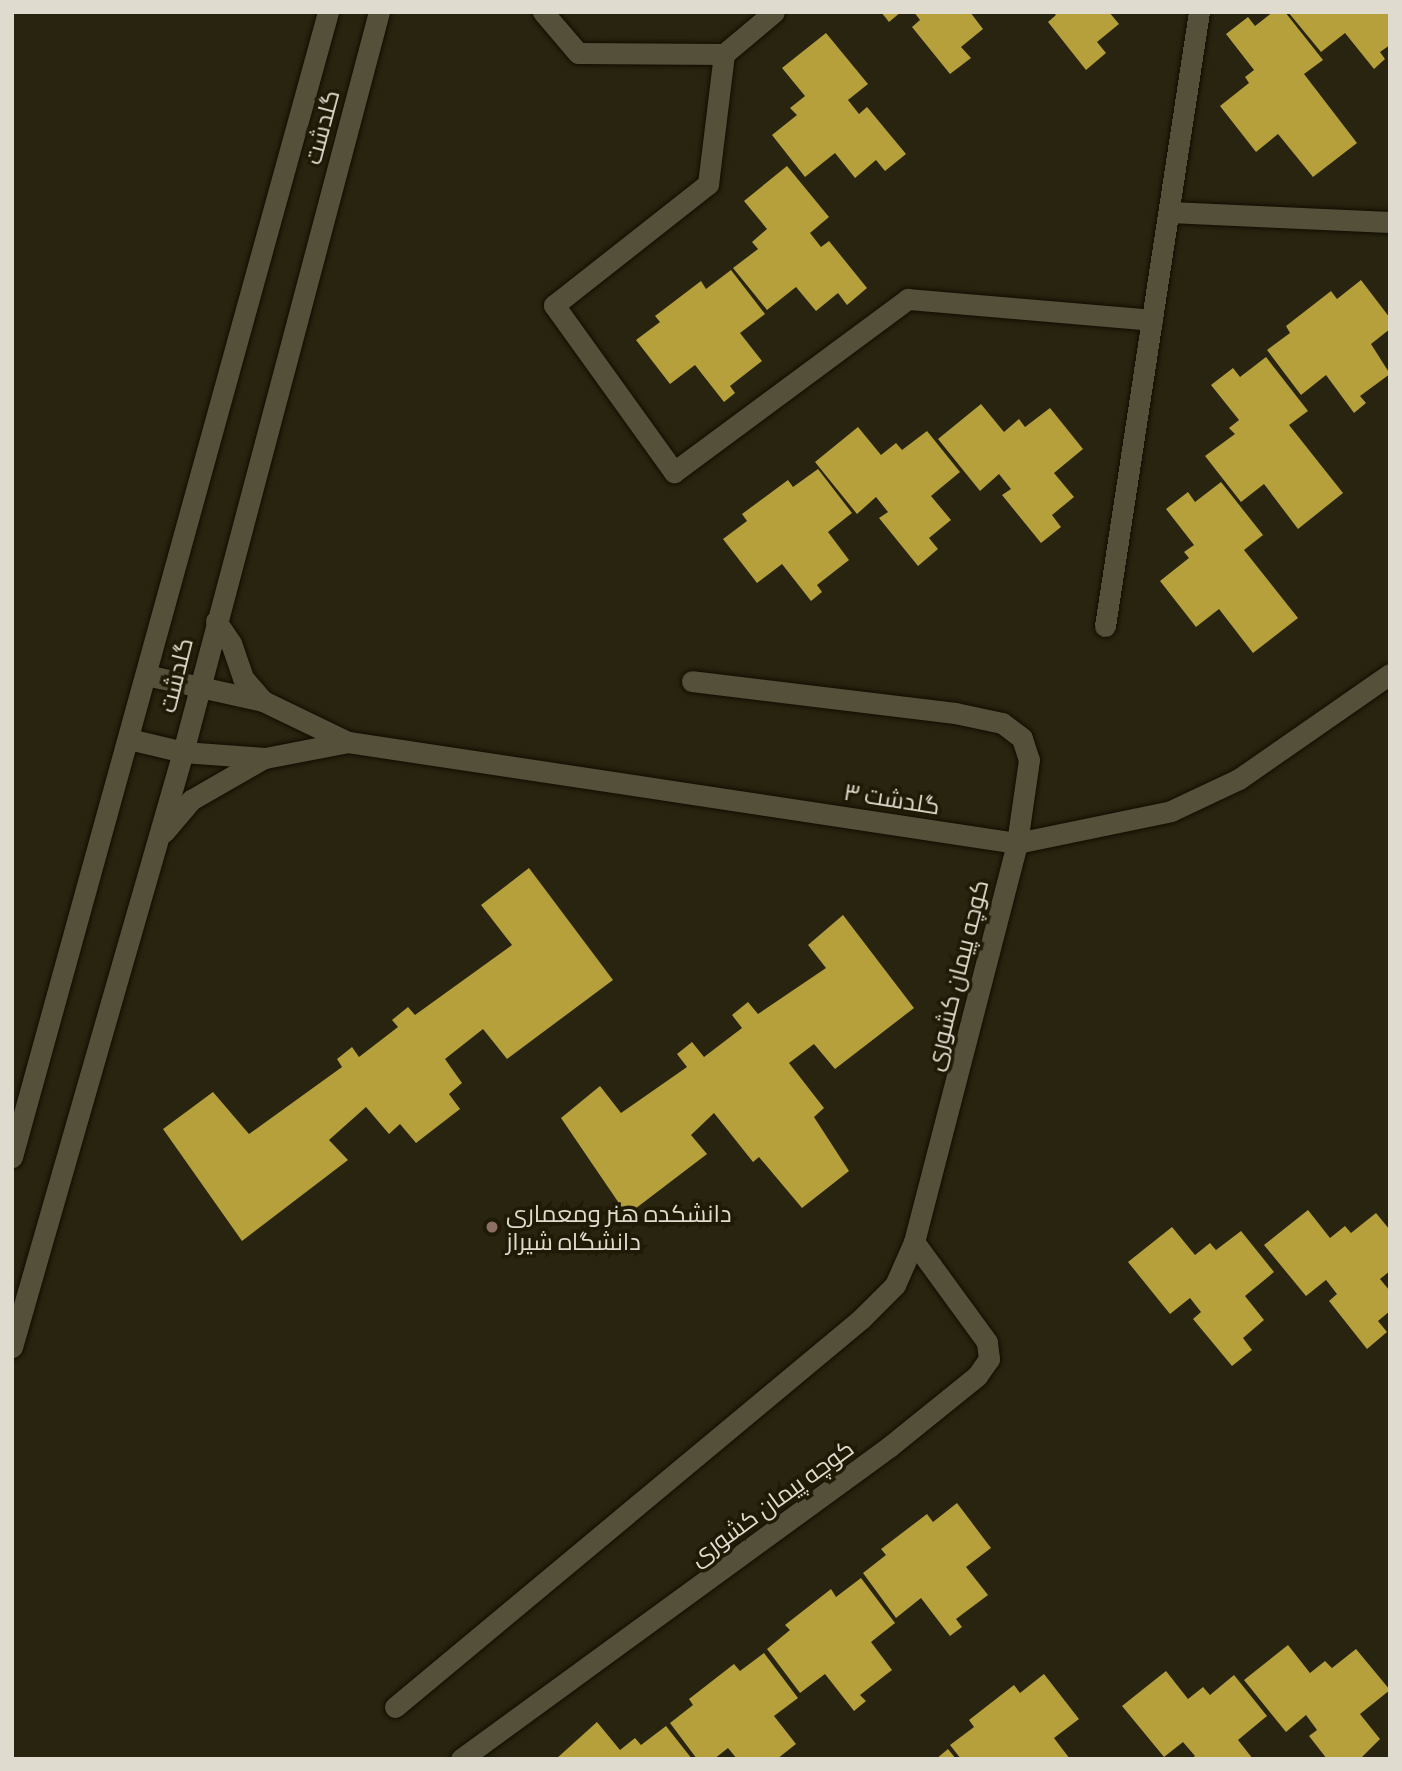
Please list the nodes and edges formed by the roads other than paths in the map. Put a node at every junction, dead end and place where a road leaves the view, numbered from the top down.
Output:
1 (328, 12) edge
2 (379, 12) edge
3 (543, 12) edge
4 (774, 12) edge
5 (1199, 12) edge
6 (724, 54) junction
7 (1169, 212) junction
8 (1390, 222) edge
9 (1152, 320) junction
10 (216, 621) junction
11 (1105, 626) dead end
12 (146, 674) junction
13 (1390, 674) edge
14 (692, 681) dead end
15 (199, 687) junction
16 (263, 701) junction
17 (129, 738) junction
18 (348, 742) junction
19 (183, 752) junction
20 (265, 758) junction
21 (158, 839) junction
22 (1017, 843) junction
23 (12, 1157) edge
24 (914, 1242) junction
25 (12, 1348) edge
26 (395, 1707) dead end
27 (461, 1759) edge

1 - 12 street, گلدشت
2 - 10 street, گلدشت
3 - 6 street
4 - 6 street
5 - 7 street
6 - 9 street
7 - 8 street
7 - 9 street
9 - 11 street
10 - 15 street, گلدشت
10 - 16 street
12 - 15 street
12 - 17 street, گلدشت
13 - 22 street, گلدشت ۳
14 - 22 street, کوچه پیمان کشوری
15 - 16 street
15 - 19 street, گلدشت
16 - 18 street
17 - 19 street
17 - 23 street, گلدشت
18 - 20 street
18 - 22 street, گلدشت ۳
19 - 20 street
19 - 21 street, گلدشت
20 - 21 street
21 - 25 street, گلدشت
22 - 24 street, کوچه پیمان کشوری
24 - 26 street, کوچه پیمان کشوری
24 - 27 street, کوچه پیمان کشوری

